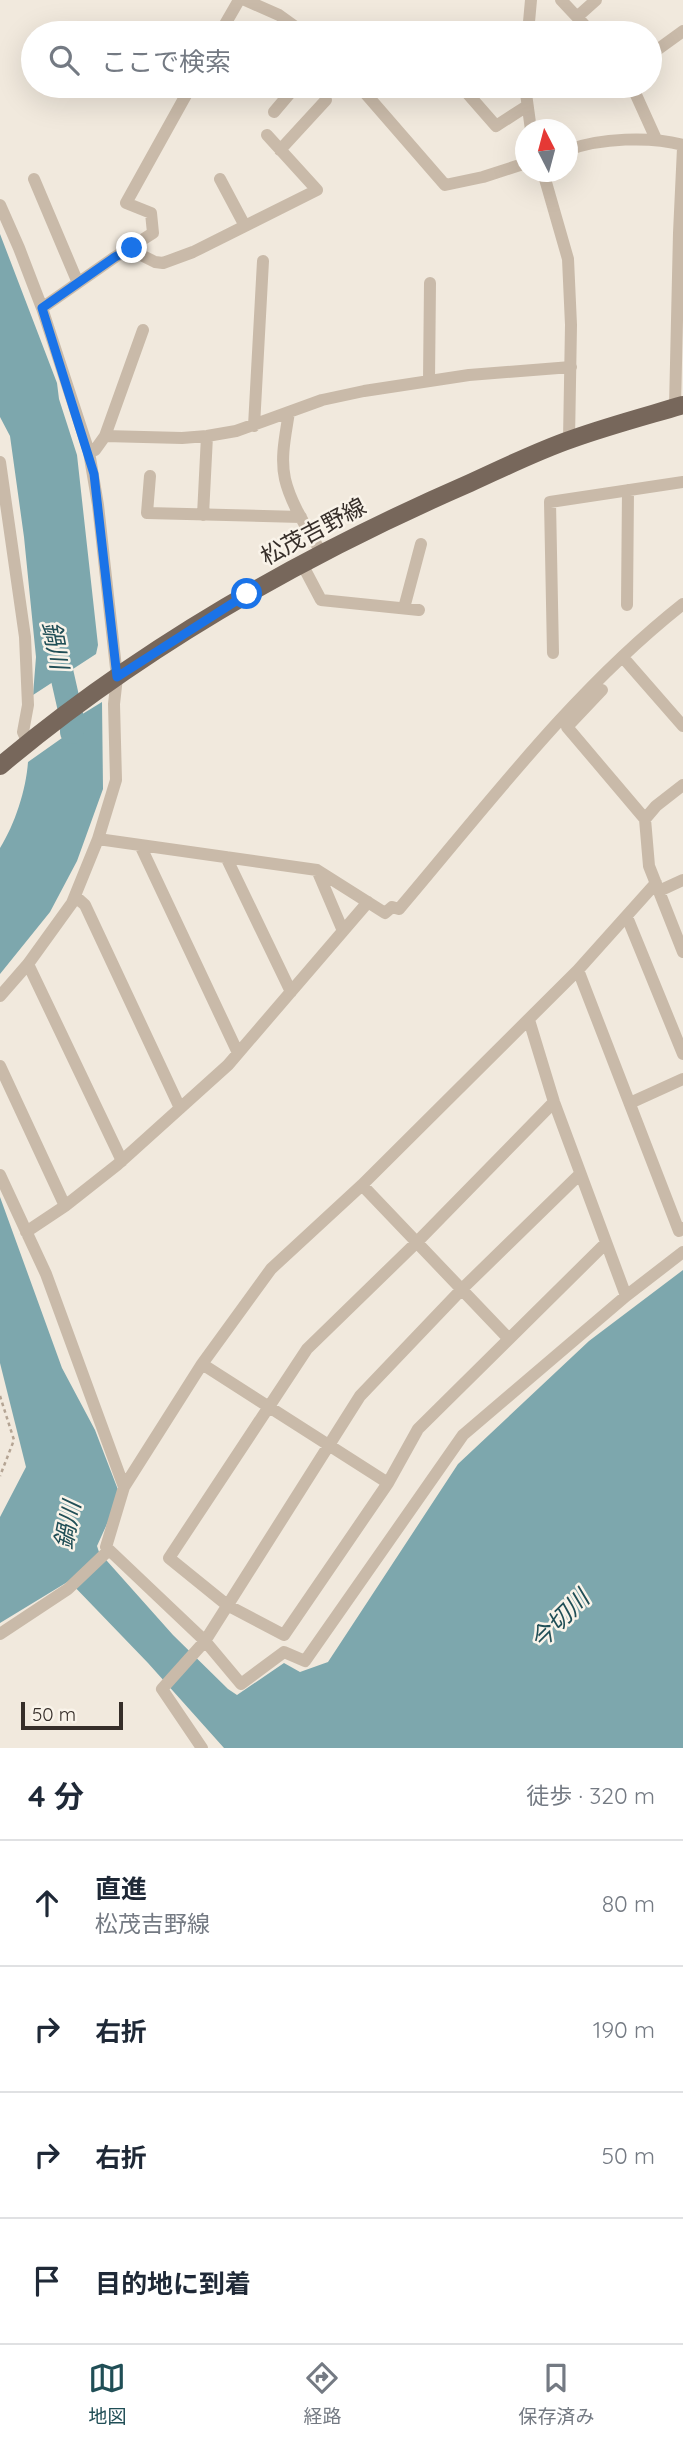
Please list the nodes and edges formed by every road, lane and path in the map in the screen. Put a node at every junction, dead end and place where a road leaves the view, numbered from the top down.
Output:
1 (239, 0) edge
2 (245, 0) edge
3 (531, 0) edge
4 (561, 0) edge
5 (596, 0) edge
6 (577, 17) junction
7 (227, 21) edge
8 (286, 21) edge
9 (529, 21) edge
10 (581, 21) edge
11 (683, 31) edge
12 (662, 46) edge
13 (184, 98) edge
14 (286, 98) edge
15 (369, 98) edge
16 (472, 98) edge
17 (526, 98) edge
18 (637, 98) edge
19 (326, 100) dead end
20 (527, 106) junction
21 (274, 112) dead end
22 (529, 119) edge
23 (267, 135) dead end
24 (656, 139) junction
25 (683, 146) edge
26 (578, 147) edge
27 (280, 150) junction
28 (515, 166) edge
29 (34, 179) dead end
30 (220, 179) dead end
31 (546, 182) edge
32 (0, 205) edge
33 (245, 226) junction
34 (132, 248) junction
35 (262, 261) dead end
36 (430, 282) dead end
37 (78, 283) junction
38 (42, 308) junction
39 (142, 330) dead end
40 (570, 367) junction
41 (429, 380) junction
42 (679, 406) edge
43 (289, 412) junction
44 (254, 426) junction
45 (105, 436) junction
46 (207, 436) junction
47 (569, 440) junction
48 (89, 452) junction
49 (0, 463) edge
50 (149, 475) dead end
51 (683, 482) edge
52 (628, 490) junction
53 (203, 514) junction
54 (302, 517) junction
55 (421, 544) dead end
56 (323, 554) junction
57 (302, 564) junction
58 (683, 604) edge
59 (627, 605) dead end
60 (404, 608) junction
61 (419, 610) dead end
62 (683, 614) edge
63 (553, 653) dead end
64 (627, 662) junction
65 (117, 677) junction
66 (683, 726) edge
67 (27, 743) junction
68 (0, 766) edge
69 (683, 785) edge
70 (645, 819) junction
71 (99, 839) junction
72 (140, 845) junction
73 (226, 857) junction
74 (317, 870) junction
75 (683, 880) edge
76 (657, 887) junction
77 (75, 896) junction
78 (368, 902) junction
79 (627, 917) junction
80 (343, 931) junction
81 (683, 952) edge
82 (28, 964) junction
83 (578, 971) junction
84 (291, 992) junction
85 (0, 996) edge
86 (528, 1020) junction
87 (237, 1053) junction
88 (683, 1054) edge
89 (0, 1066) edge
90 (683, 1079) edge
91 (554, 1102) junction
92 (630, 1103) junction
93 (180, 1108) junction
94 (122, 1161) junction
95 (580, 1174) junction
96 (0, 1175) edge
97 (362, 1185) junction
98 (65, 1206) junction
99 (683, 1228) edge
100 (26, 1232) junction
101 (417, 1242) junction
102 (606, 1243) junction
103 (683, 1252) edge
104 (463, 1288) junction
105 (626, 1296) junction
106 (509, 1339) junction
107 (202, 1364) junction
108 (0, 1396) edge
109 (269, 1407) junction
110 (329, 1445) junction
111 (0, 1476) edge
112 (388, 1483) junction
113 (124, 1487) junction
114 (108, 1552) junction
115 (228, 1605) junction
116 (0, 1634) edge
117 (202, 1645) junction
118 (202, 1748) edge

1 - 7 street
2 - 8 street
3 - 9 street
4 - 6 street
5 - 6 street
6 - 10 street
11 - 12 street
13 - 34 street
14 - 21 street
15 - 28 street
16 - 20 street
17 - 20 street
18 - 24 street
19 - 27 street
20 - 22 street
23 - 27 street
24 - 25 street
24 - 26 street
25 - 42 street
27 - 33 street
29 - 37 street
30 - 33 street
31 - 40 street
32 - 38 street
33 - 34 street
34 - 37 street
35 - 44 street
36 - 41 street
37 - 38 street
38 - 48 street
39 - 45 street
40 - 41 street
40 - 47 street
41 - 43 street
42 - 47 main road, 松茂吉野線
43 - 44 street
43 - 54 street
44 - 46 street
45 - 46 street
45 - 48 street
46 - 53 street
47 - 56 main road, 松茂吉野線
48 - 65 street
49 - 67 street
50 - 53 street
51 - 52 street
52 - 59 street
52 - 63 street
53 - 54 street
54 - 56 street
55 - 60 street
56 - 57 main road, 松茂吉野線
57 - 60 street
57 - 65 main road, 松茂吉野線
58 - 78 street
60 - 61 street
62 - 64 street
64 - 66 street
64 - 70 street
65 - 67 main road, 松茂吉野線
65 - 71 street
67 - 68 main road, 松茂吉野線
69 - 70 street
70 - 76 street
71 - 72 street
71 - 77 street
72 - 73 street
72 - 87 street
73 - 74 street
73 - 84 street
74 - 78 street
74 - 80 street
75 - 76 street
76 - 79 street
76 - 81 street
77 - 82 street
77 - 93 street
78 - 80 street
79 - 83 street
79 - 88 street
80 - 84 street
82 - 85 street
82 - 94 street
83 - 86 street
83 - 92 street
84 - 87 street
86 - 91 street
86 - 97 street
87 - 93 street
89 - 98 street
90 - 92 street
91 - 95 street
91 - 101 street
92 - 99 street
93 - 94 street
94 - 98 street
95 - 102 street
95 - 104 street
96 - 100 street
97 - 101 street
97 - 107 street
98 - 100 street
100 - 113 street
101 - 104 street
101 - 109 street
102 - 105 street
102 - 106 street
103 - 105 street
104 - 106 street
104 - 110 street
105 - 117 street
106 - 112 street
107 - 109 street
107 - 113 street
108 - 111 path
109 - 110 street
109 - 115 street
110 - 112 street
110 - 115 street
112 - 115 street
113 - 114 street
114 - 116 street
114 - 117 street
115 - 117 street
117 - 118 street

